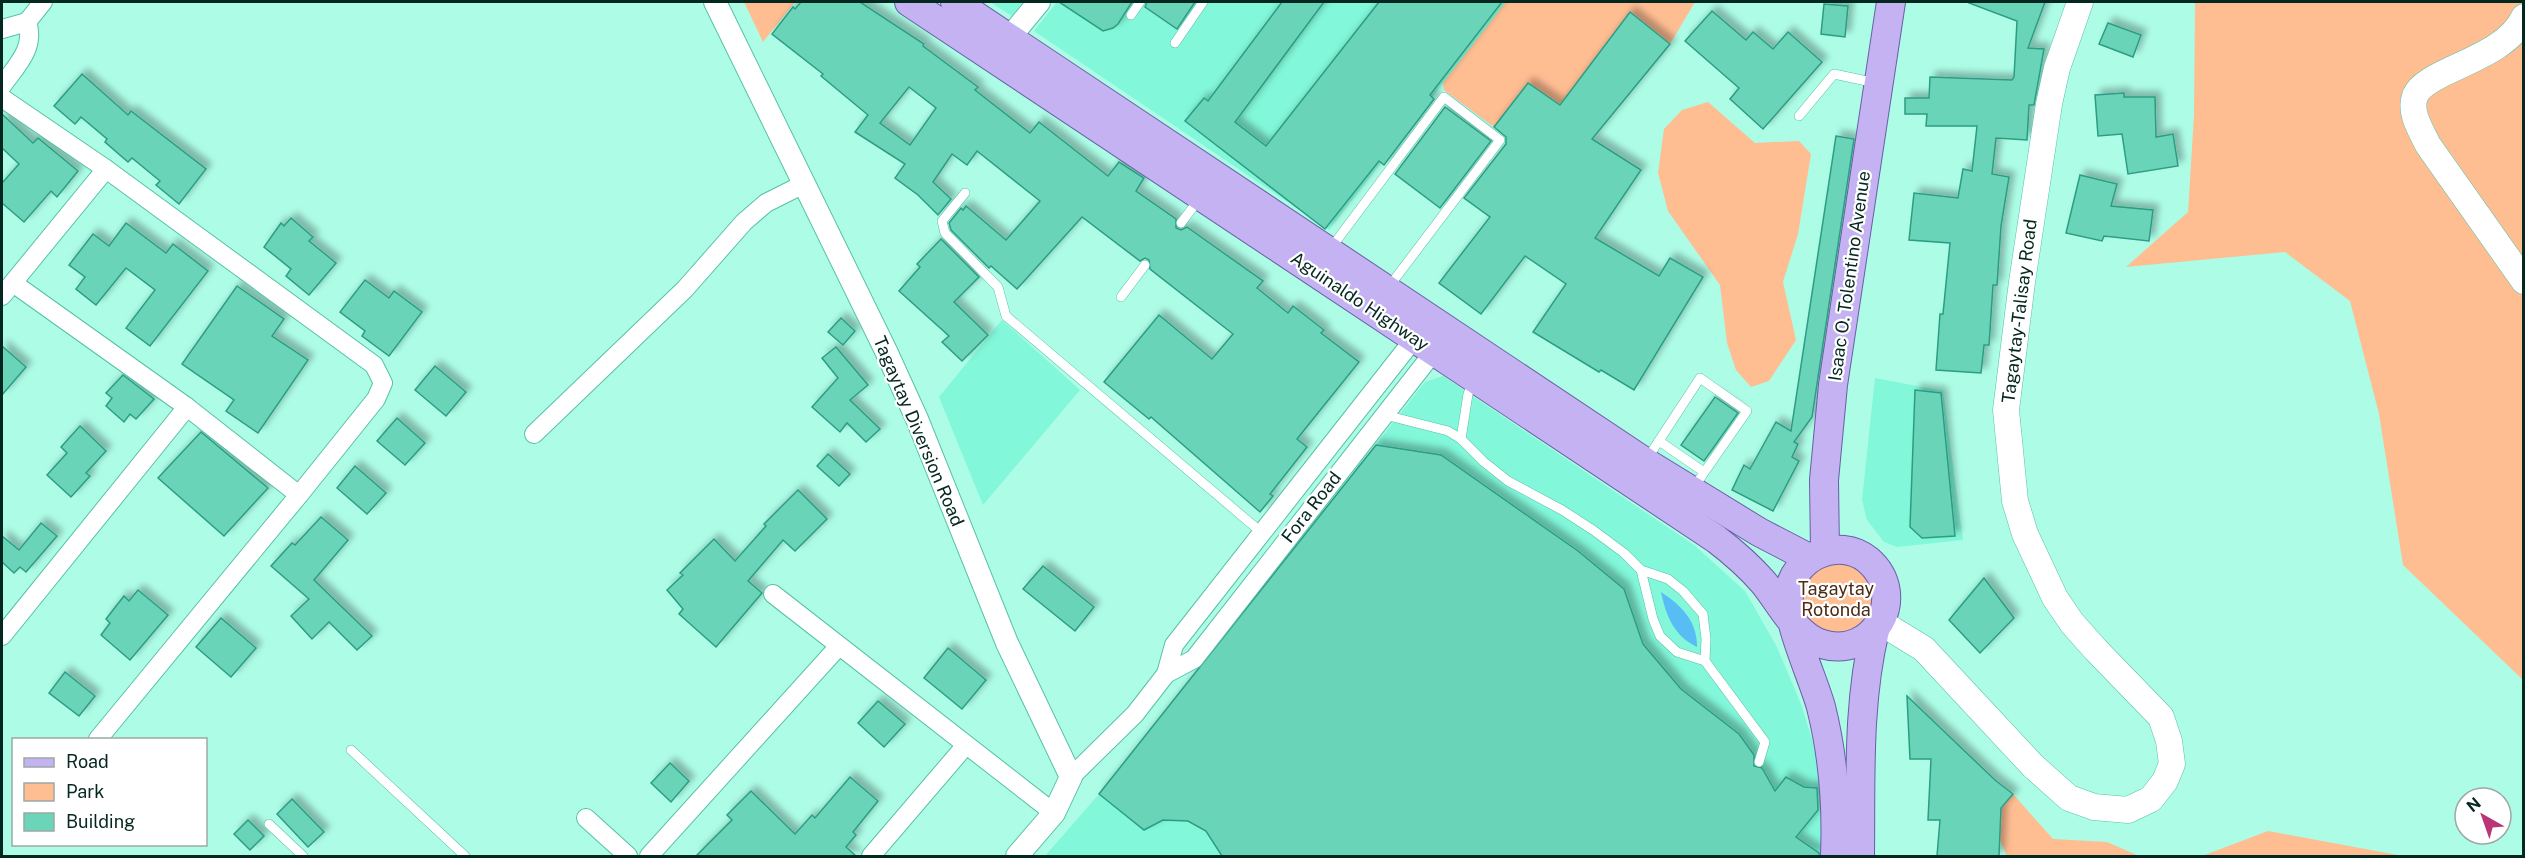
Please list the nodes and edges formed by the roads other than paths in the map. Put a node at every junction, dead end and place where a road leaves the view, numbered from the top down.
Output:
1 (43, 2) edge
2 (715, 2) edge
3 (909, 2) edge
4 (955, 2) edge
5 (1039, 2) edge
6 (1140, 2) edge
7 (1203, 2) edge
8 (1891, 2) edge
9 (2080, 2) edge
10 (1131, 15) dead end
11 (2523, 17) edge
12 (27, 22) junction
13 (2, 29) edge
14 (1010, 38) junction
15 (1175, 43) dead end
16 (1878, 84) junction
17 (2, 86) edge
18 (2, 98) edge
19 (1799, 116) dead end
20 (106, 169) junction
21 (804, 184) junction
22 (965, 193) dead end
23 (1202, 195) junction
24 (1181, 223) dead end
25 (1329, 251) junction
26 (1145, 265) dead end
27 (2523, 281) edge
28 (7, 289) edge
29 (1387, 290) junction
30 (1121, 297) dead end
31 (1432, 335) junction
32 (1391, 368) junction
33 (1474, 377) junction
34 (1410, 382) junction
35 (187, 407) junction
36 (1384, 415) junction
37 (534, 434) dead end
38 (1461, 439) junction
39 (1652, 451) junction
40 (1698, 482) junction
41 (299, 495) junction
42 (1261, 532) junction
43 (1817, 555) junction
44 (1641, 570) junction
45 (773, 594) dead end
46 (1793, 621) junction
47 (1877, 626) junction
48 (2, 636) edge
49 (839, 646) junction
50 (1705, 661) junction
51 (1166, 674) junction
52 (99, 738) edge
53 (966, 745) junction
54 (351, 750) dead end
55 (1759, 762) dead end
56 (1071, 777) junction
57 (1053, 813) junction
58 (586, 818) dead end
59 (269, 824) dead end
60 (303, 856) edge
61 (465, 856) edge
62 (628, 856) edge
63 (650, 856) edge
64 (871, 856) edge
65 (1017, 856) edge
66 (1835, 856) edge
67 (1860, 856) edge

1 - 12 street
2 - 21 street, Tagaytay Diversion Road
3 - 23 main road, Aguinaldo Highway
4 - 14 main road, Aguinaldo Highway
5 - 14 street
6 - 10 lane
7 - 15 lane
8 - 16 main road, Isaac O. Tolentino Avenue
9 - 47 main road, Tagaytay-Talisay Road
11 - 27 main road
12 - 13 street
12 - 17 street
14 - 25 main road, Aguinaldo Highway
16 - 19 lane
16 - 43 main road, Isaac O. Tolentino Avenue
18 - 20 street
20 - 28 street
20 - 41 street
21 - 37 street
21 - 56 street, Tagaytay Diversion Road
22 - 42 lane
23 - 24 lane
23 - 31 main road, Aguinaldo Highway
25 - 29 main road, Aguinaldo Highway
25 - 29 lane
26 - 30 lane
28 - 35 street
29 - 31 main road, Aguinaldo Highway
31 - 32 street, Fora Road
31 - 33 main road, Aguinaldo Highway
31 - 34 street, Fora Road
31 - 39 main road, Aguinaldo Highway
32 - 34 lane
32 - 42 street, Fora Road
33 - 38 lane
33 - 46 main road, Aguinaldo Highway
34 - 36 street, Fora Road
35 - 41 street
35 - 48 street
36 - 38 lane
36 - 51 street, Fora Road
38 - 44 lane
39 - 40 main road, Aguinaldo Highway
39 - 40 lane
40 - 43 main road, Aguinaldo Highway
41 - 52 street
42 - 51 street, Fora Road
43 - 46 main road
43 - 47 main road
44 - 50 lane
44 - 50 lane
45 - 49 street
46 - 47 main road
46 - 66 main road
47 - 67 main road
49 - 53 street
49 - 63 street
50 - 55 lane
51 - 56 street, Fora Road
53 - 57 street
53 - 64 street
54 - 61 lane
56 - 57 street
57 - 65 street
58 - 62 street
59 - 60 lane

